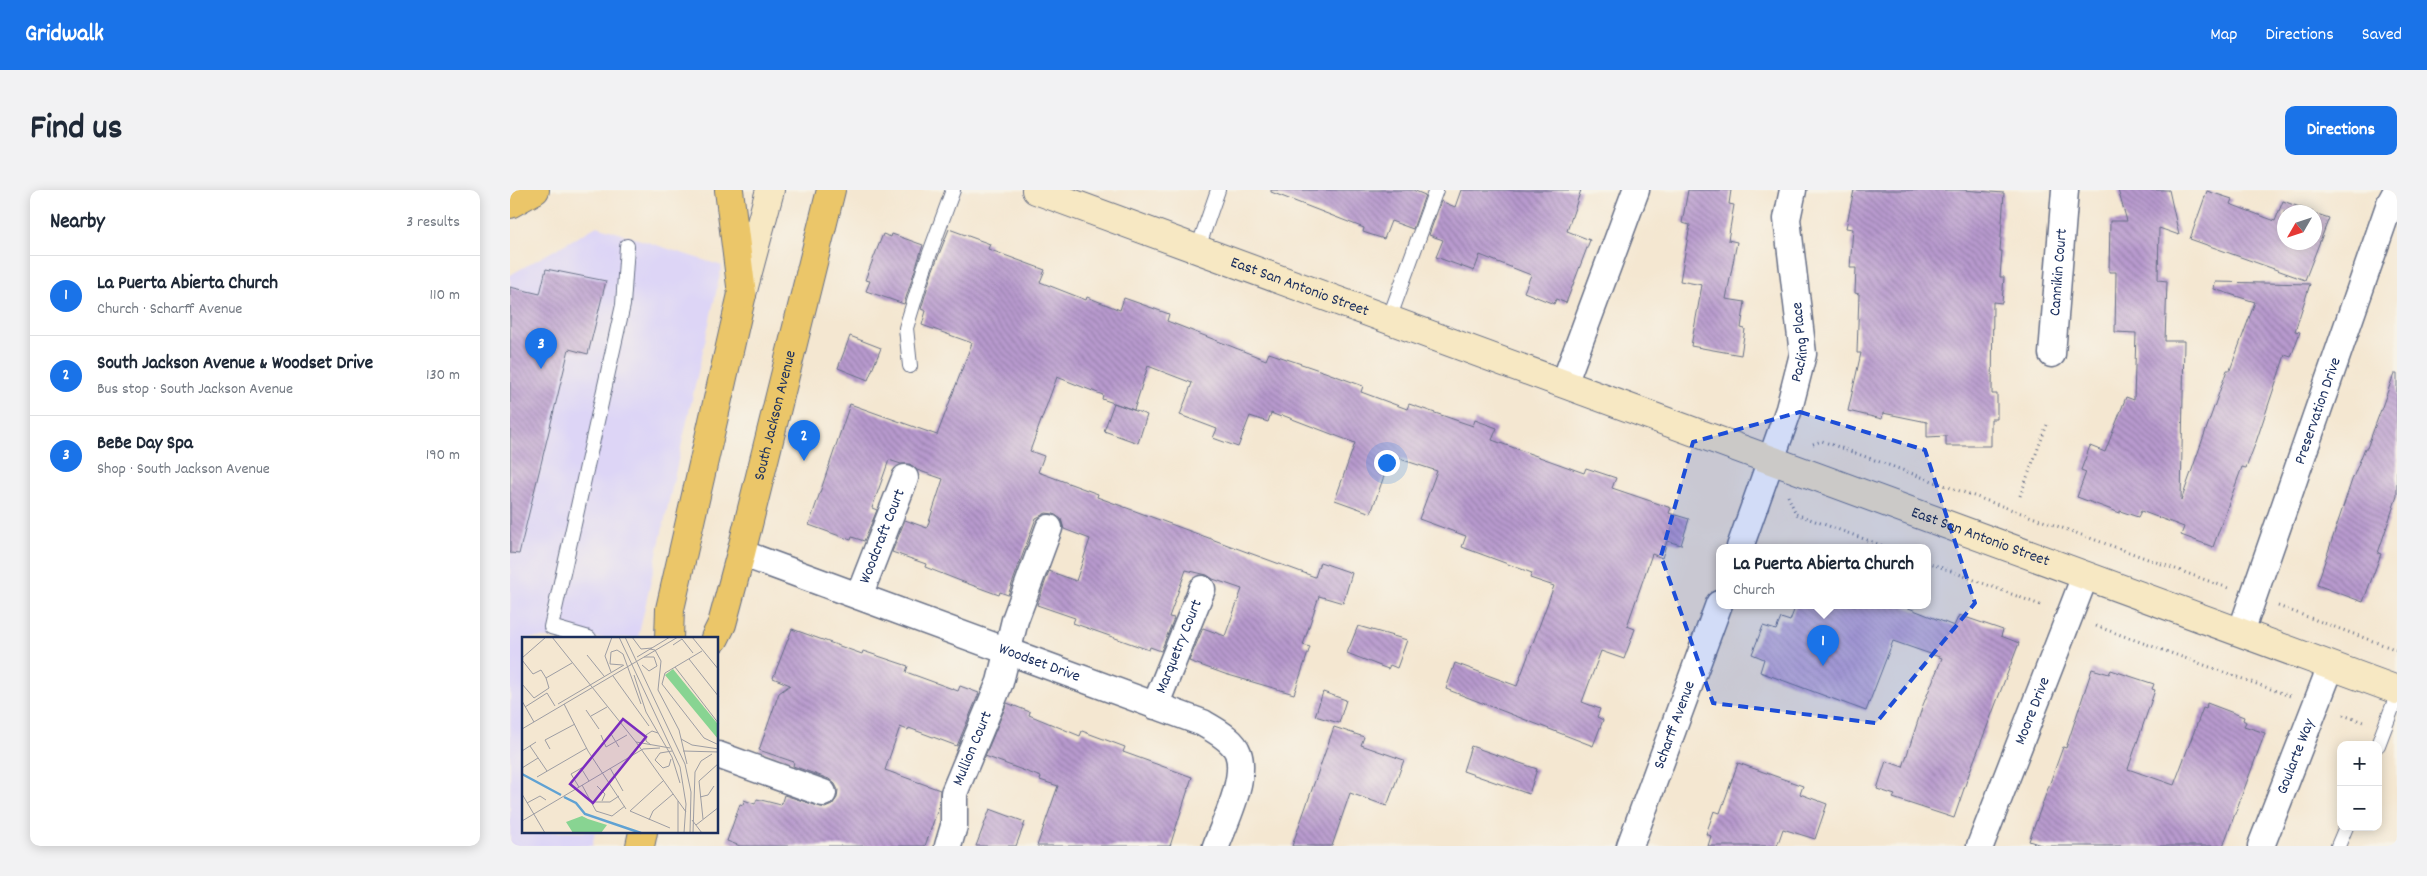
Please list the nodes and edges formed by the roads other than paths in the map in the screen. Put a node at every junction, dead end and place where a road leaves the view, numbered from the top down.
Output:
1 (535, 190) edge
2 (729, 190) edge
3 (770, 190) edge
4 (831, 190) edge
5 (952, 190) edge
6 (1036, 190) edge
7 (1218, 190) edge
8 (1436, 190) edge
9 (1636, 190) edge
10 (1793, 190) edge
11 (2066, 190) edge
12 (2387, 194) edge
13 (510, 204) edge
14 (628, 246) dead end
15 (1198, 248) junction
16 (742, 294) junction
17 (1389, 319) junction
18 (2052, 354) dead end
19 (910, 366) dead end
20 (1564, 384) junction
21 (1771, 461) junction
22 (904, 478) dead end
23 (1049, 528) dead end
24 (1741, 544) edge
25 (741, 552) junction
26 (2085, 576) junction
27 (1202, 589) dead end
28 (859, 596) junction
29 (1717, 609) edge
30 (2241, 632) junction
31 (585, 637) edge
32 (669, 637) edge
33 (716, 637) edge
34 (1008, 651) junction
35 (2331, 666) junction
36 (2397, 690) edge
37 (2397, 695) edge
38 (1155, 706) junction
39 (2379, 741) edge
40 (719, 755) edge
41 (823, 793) dead end
42 (2344, 831) edge
43 (948, 846) edge
44 (1216, 846) edge
45 (1630, 846) edge
46 (1980, 846) edge
47 (2261, 846) edge
48 (2338, 846) edge

1 - 13 main road
2 - 16 main road
3 - 16 main road
4 - 25 main road, South Jackson Avenue
5 - 19 lane
6 - 15 main road, East San Antonio Street
7 - 15 lane
8 - 17 lane
9 - 20 street
10 - 21 street, Packing Place
11 - 18 street, Cannikin Court
12 - 30 street, Preservation Drive
14 - 31 lane
15 - 17 main road, East San Antonio Street
16 - 32 main road
17 - 20 main road, East San Antonio Street
20 - 21 main road, East San Antonio Street
21 - 24 street
21 - 26 main road, East San Antonio Street
22 - 28 street, Woodcraft Court
23 - 34 street, Mullion Court
25 - 28 street, Woodset Drive
25 - 33 main road, South Jackson Avenue
26 - 30 main road, East San Antonio Street
26 - 46 street, Moore Drive
27 - 38 street, Marquetry Court
28 - 34 street, Woodset Drive
29 - 45 street, Scharff Avenue
30 - 35 main road, East San Antonio Street
34 - 38 street, Woodset Drive
34 - 43 street, Mullion Court
35 - 36 main road, East San Antonio Street
35 - 47 street, Goularte Way
37 - 39 lane
38 - 44 street, Woodset Drive
40 - 41 street
42 - 48 lane

